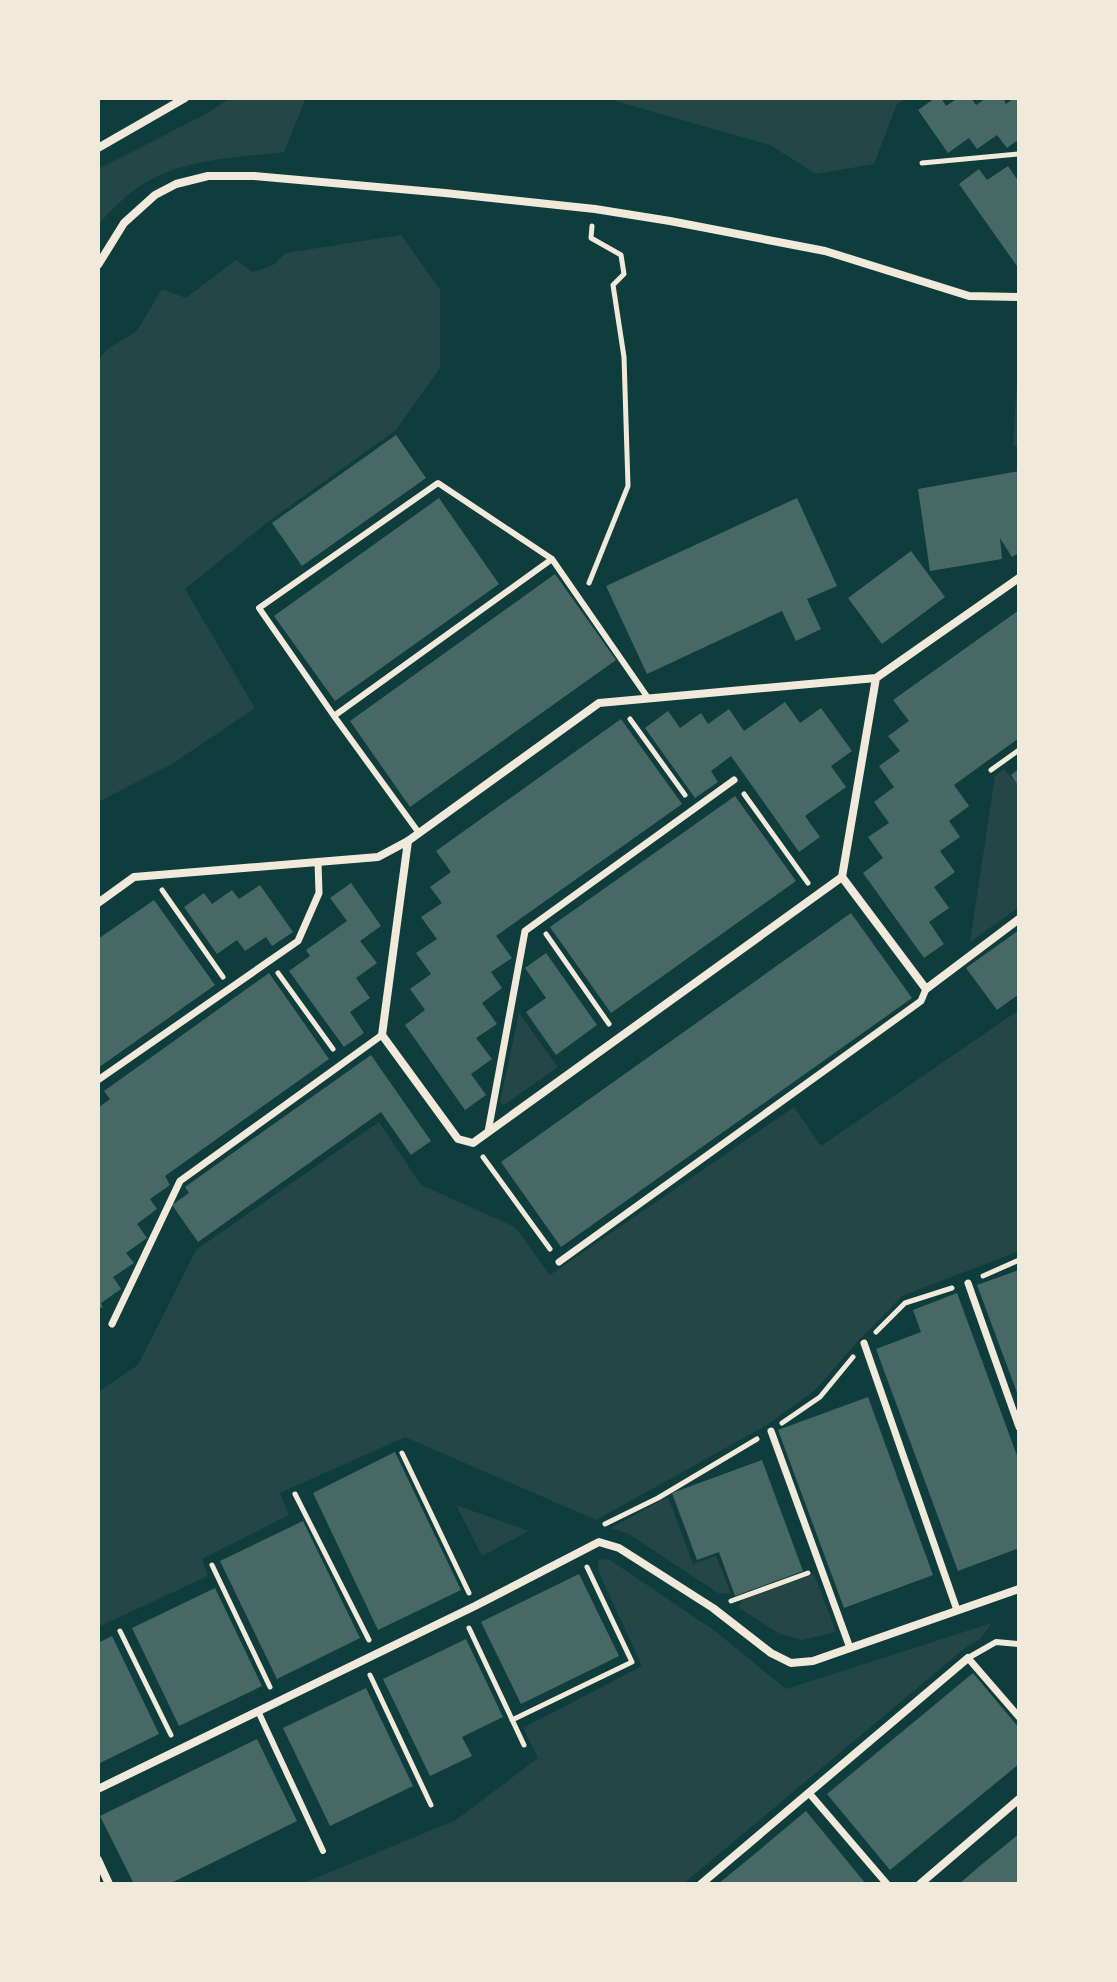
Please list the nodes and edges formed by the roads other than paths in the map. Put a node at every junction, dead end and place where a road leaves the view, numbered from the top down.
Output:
1 (185, 98) edge
2 (98, 148) edge
3 (98, 265) edge
4 (1019, 297) edge
5 (552, 559) junction
6 (1019, 578) edge
7 (876, 678) junction
8 (648, 698) junction
9 (334, 716) junction
10 (734, 780) road end
11 (419, 833) junction
12 (408, 841) junction
13 (318, 863) junction
14 (842, 877) junction
15 (98, 903) edge
16 (1019, 919) edge
17 (926, 989) junction
18 (382, 1035) junction
19 (98, 1080) edge
20 (488, 1132) junction
21 (559, 1262) road end
22 (968, 1283) road end
23 (112, 1324) dead end
24 (864, 1343) road end
25 (1019, 1427) edge
26 (771, 1431) road end
27 (1019, 1589) edge
28 (957, 1610) junction
29 (1019, 1644) edge
30 (850, 1648) junction
31 (968, 1658) junction
32 (258, 1711) junction
33 (1019, 1717) edge
34 (98, 1789) edge
35 (809, 1793) junction
36 (1019, 1799) edge
37 (323, 1851) dead end
38 (98, 1860) edge
39 (109, 1884) edge
40 (701, 1884) edge
41 (887, 1884) edge
42 (920, 1884) edge

1 - 2 street
3 - 4 street
5 - 8 lane
5 - 9 lane
5 - 9 lane
6 - 7 street
7 - 8 street
7 - 14 street
8 - 11 street
9 - 11 lane
10 - 20 street
11 - 12 street
12 - 13 street
12 - 18 street
13 - 15 street
13 - 19 street
14 - 17 street
14 - 20 street
16 - 17 street
17 - 21 street
18 - 20 street
18 - 23 street
22 - 25 street
24 - 28 street
26 - 30 street
27 - 28 street
28 - 30 street
29 - 31 lane
30 - 32 street
31 - 33 street
31 - 35 street
32 - 34 street
32 - 37 lane
35 - 40 street
35 - 41 street
36 - 42 street
38 - 39 street

